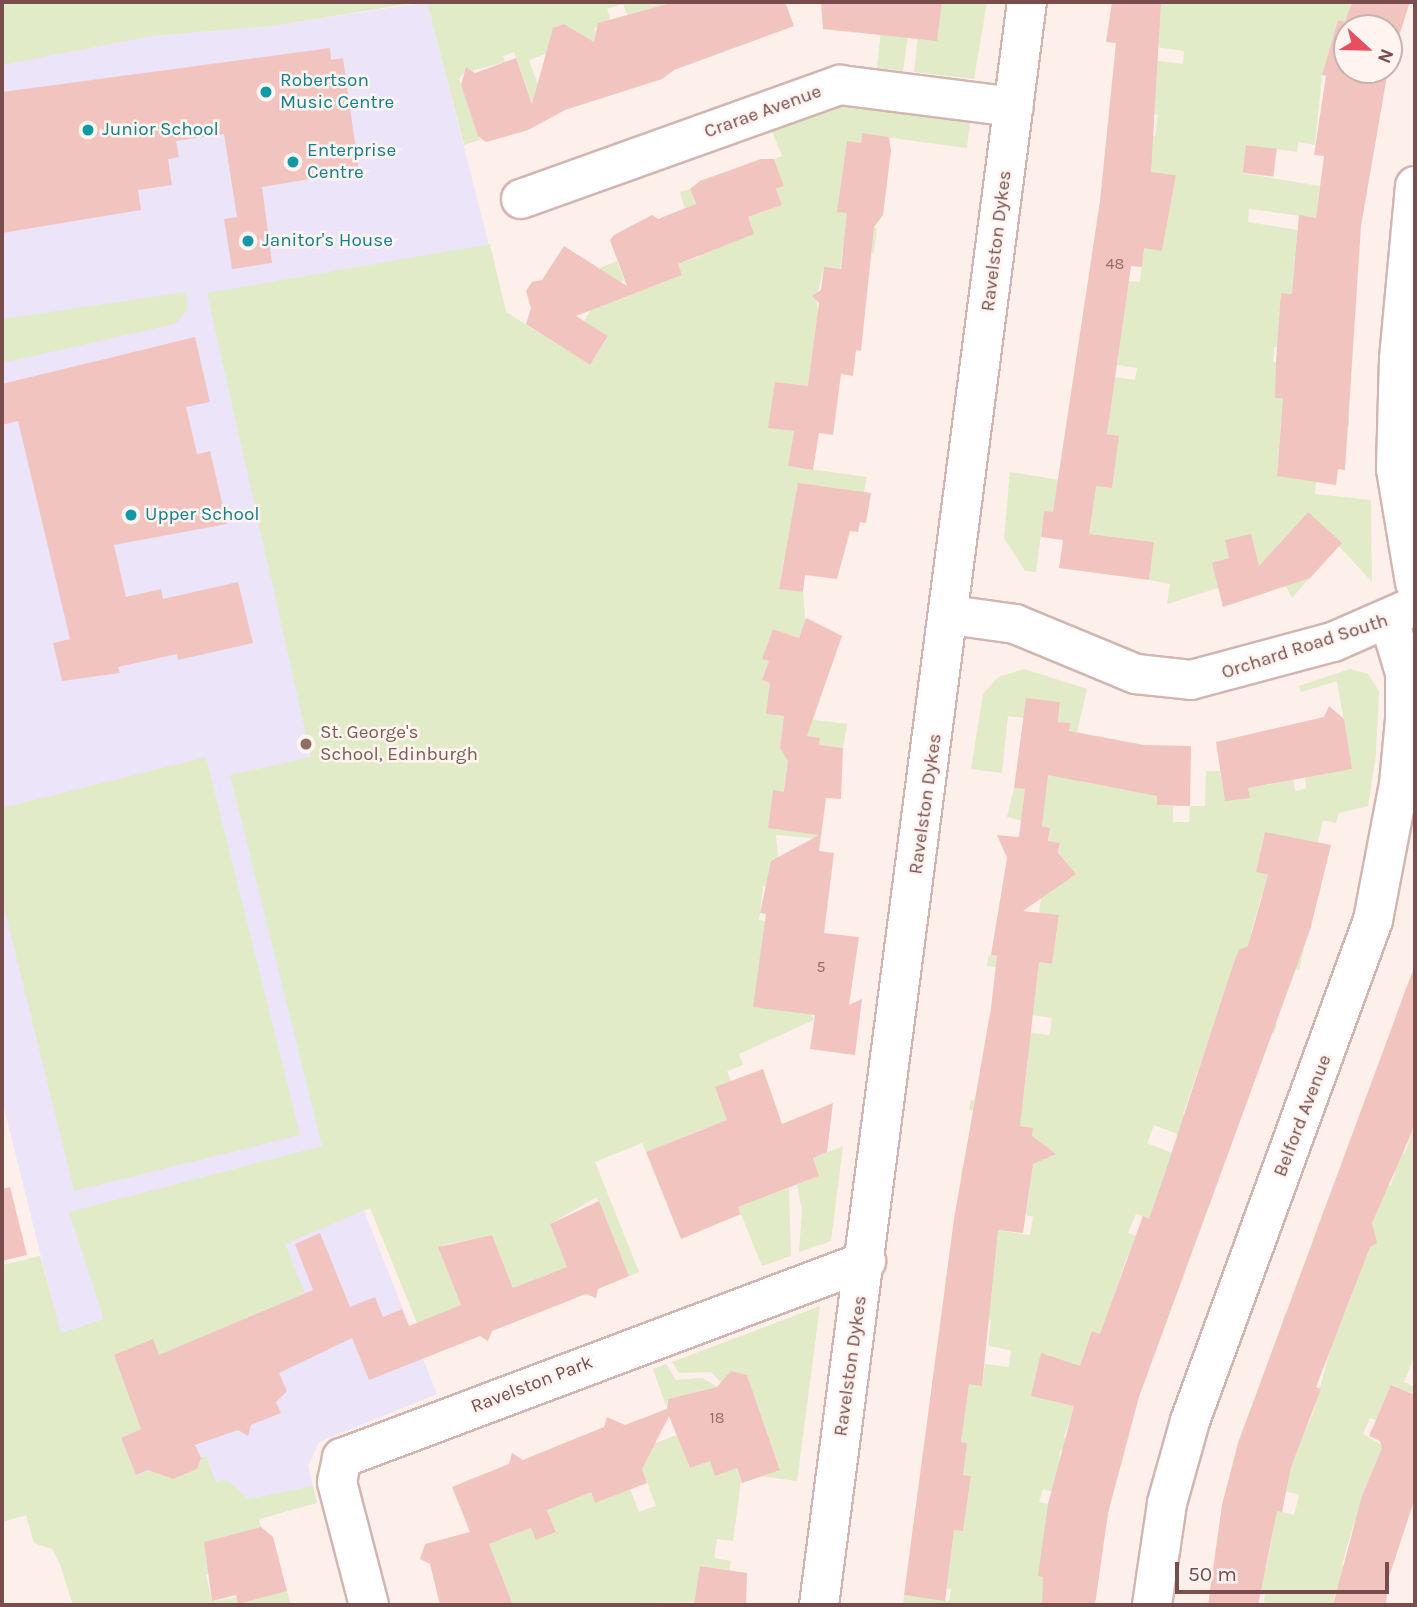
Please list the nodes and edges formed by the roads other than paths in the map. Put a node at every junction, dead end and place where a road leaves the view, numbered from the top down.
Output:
1 (1027, 2) edge
2 (1014, 107) junction
3 (1415, 186) edge
4 (521, 199) dead end
5 (1415, 582) edge
6 (1402, 613) edge
7 (951, 615) junction
8 (866, 1261) junction
9 (369, 1605) edge
10 (818, 1605) edge
11 (1152, 1605) edge

1 - 2 street, Ravelston Dykes
2 - 4 street, Crarae Avenue
2 - 7 street, Ravelston Dykes
3 - 5 street
6 - 7 street, Orchard Road South
6 - 11 street, Belford Avenue
7 - 8 street, Ravelston Dykes
8 - 9 street, Ravelston Park
8 - 10 street, Ravelston Dykes

